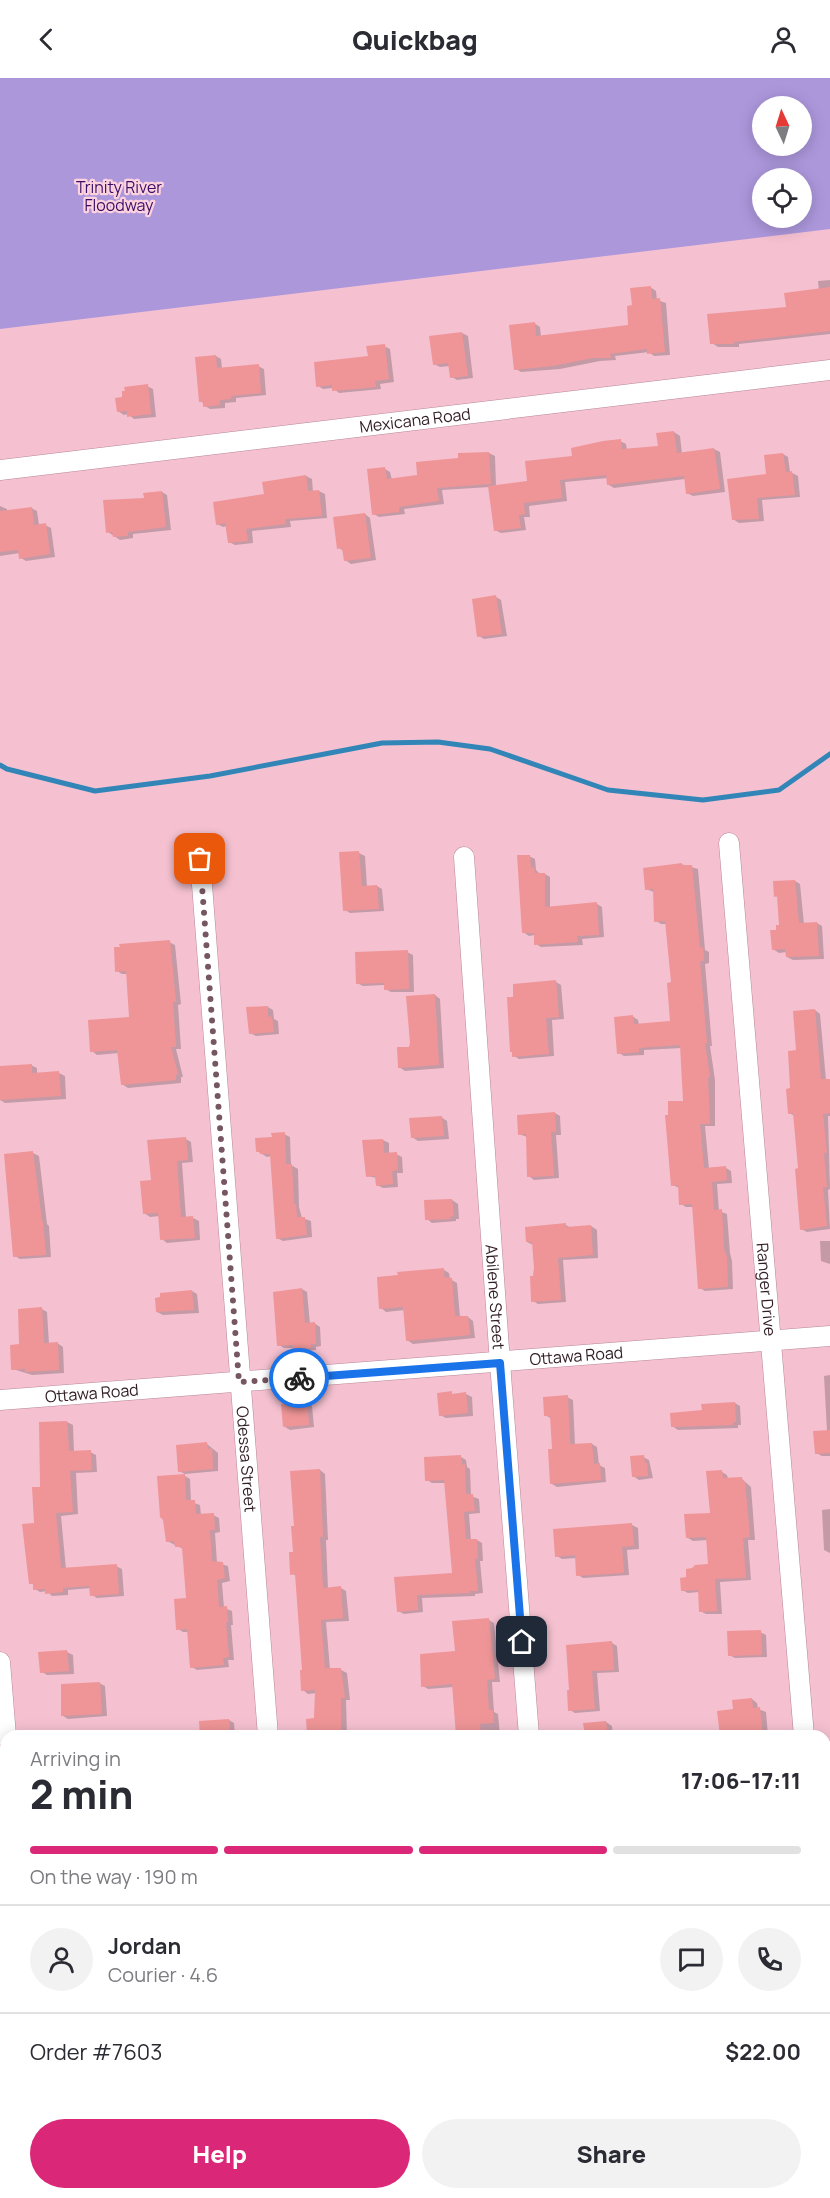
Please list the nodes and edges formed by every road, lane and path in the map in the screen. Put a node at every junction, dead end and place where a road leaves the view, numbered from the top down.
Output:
1 (830, 370) edge
2 (0, 470) edge
3 (729, 843) dead end
4 (464, 857) dead end
5 (200, 859) dead end
6 (830, 1336) edge
7 (771, 1341) junction
8 (500, 1363) junction
9 (239, 1382) junction
10 (0, 1400) edge
11 (0, 1662) edge
12 (6, 1730) edge
13 (268, 1730) edge
14 (529, 1730) edge
15 (803, 1730) edge

1 - 2 street, Mexicana Road
3 - 7 street, Ranger Drive
4 - 8 street, Abilene Street
5 - 9 street, Odessa Street
6 - 7 street, Ottawa Road
7 - 8 street, Ottawa Road
7 - 15 street, Ranger Drive
8 - 9 street, Ottawa Road
8 - 14 street, Abilene Street
9 - 10 street, Ottawa Road
9 - 13 street, Odessa Street
11 - 12 street

